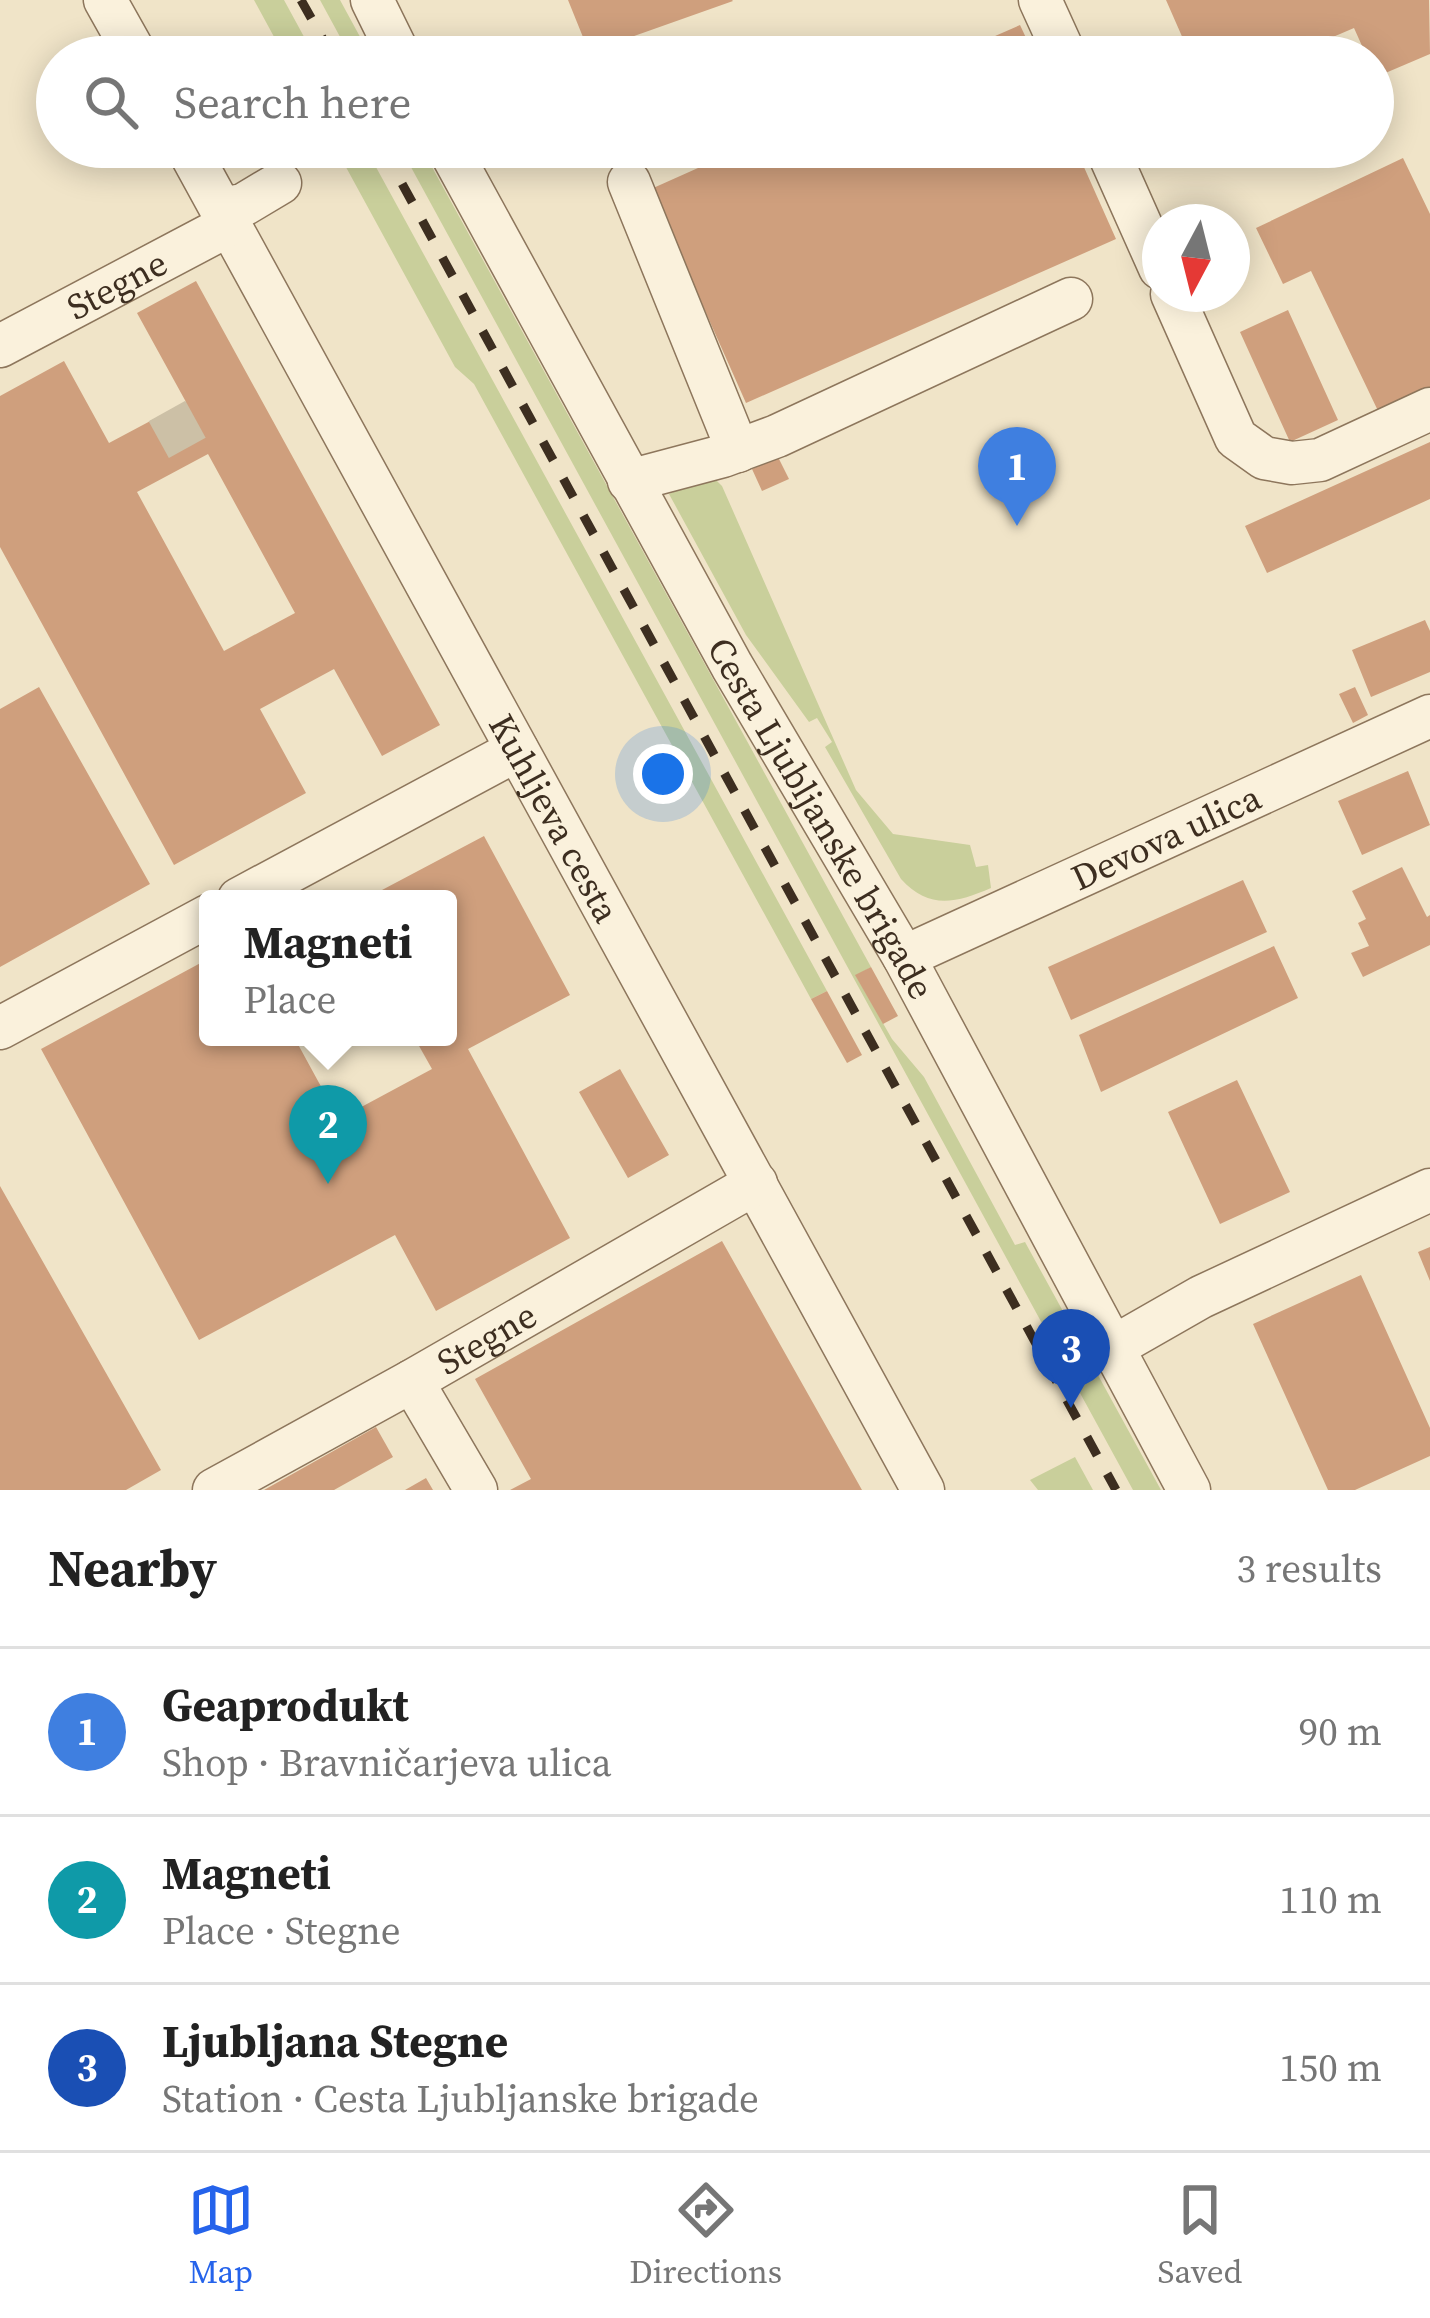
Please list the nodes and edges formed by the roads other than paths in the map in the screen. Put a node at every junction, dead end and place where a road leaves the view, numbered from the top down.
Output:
1 (105, 0) edge
2 (372, 0) edge
3 (1040, 0) edge
4 (125, 36) edge
5 (390, 36) edge
6 (1056, 36) edge
7 (199, 168) edge
8 (459, 168) edge
9 (1115, 168) edge
10 (629, 182) dead end
11 (280, 183) dead end
12 (226, 216) junction
13 (1142, 228) edge
14 (1072, 299) dead end
15 (1180, 312) edge
16 (0, 346) edge
17 (1430, 409) edge
18 (738, 451) junction
19 (628, 481) junction
20 (1430, 716) edge
21 (518, 750) junction
22 (256, 890) edge
23 (199, 921) edge
24 (904, 958) junction
25 (0, 1028) edge
26 (756, 1184) junction
27 (1430, 1190) edge
28 (1111, 1349) junction
29 (412, 1382) junction
30 (214, 1490) edge
31 (476, 1490) edge
32 (923, 1490) edge
33 (1189, 1490) edge

1 - 4 street
2 - 5 street
3 - 6 street
7 - 12 street, Kuhljeva cesta
8 - 19 street, Cesta Ljubljanske brigade
9 - 13 street
10 - 18 street
11 - 12 street, Stegne
12 - 16 street, Stegne
12 - 21 street, Kuhljeva cesta
14 - 18 street
15 - 17 street
18 - 19 street
19 - 24 street, Cesta Ljubljanske brigade
20 - 24 street, Devova ulica
21 - 22 street
21 - 26 street, Kuhljeva cesta
23 - 25 street
24 - 28 street, Cesta Ljubljanske brigade
26 - 29 street, Stegne
26 - 32 street, Kuhljeva cesta
27 - 28 street
28 - 33 street, Cesta Ljubljanske brigade
29 - 30 street, Stegne
29 - 31 street

